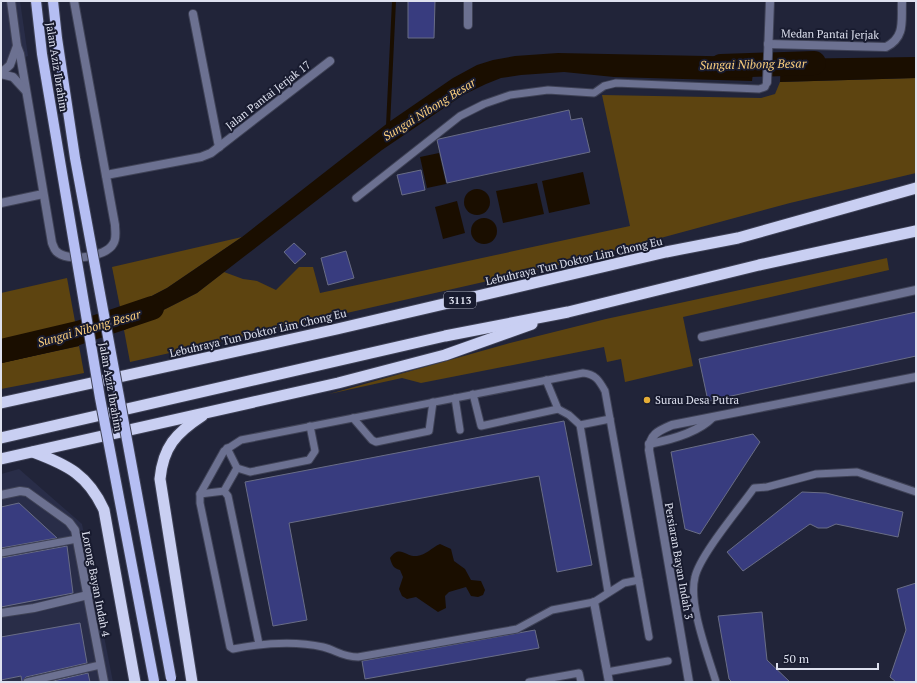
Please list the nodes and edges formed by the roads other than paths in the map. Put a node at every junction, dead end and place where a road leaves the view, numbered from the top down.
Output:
1 (10, 1) edge
2 (36, 1) edge
3 (53, 1) edge
4 (74, 1) edge
5 (468, 1) edge
6 (770, 1) edge
7 (902, 1) edge
8 (193, 14) dead end
9 (468, 25) dead end
10 (768, 44) junction
11 (17, 46) junction
12 (330, 61) dead end
13 (1, 74) edge
14 (767, 82) joint
15 (25, 91) junction
16 (219, 147) junction
17 (106, 175) junction
18 (916, 188) edge
19 (43, 194) junction
20 (356, 198) dead end
21 (1, 204) edge
22 (916, 231) edge
23 (916, 290) edge
24 (568, 312) junction
25 (702, 337) dead end
26 (916, 377) edge
27 (546, 380) junction
28 (473, 394) junction
29 (455, 398) junction
30 (433, 402) junction
31 (1, 403) edge
32 (558, 409) junction
33 (210, 411) junction
34 (713, 417) junction
35 (353, 418) junction
36 (610, 419) junction
37 (580, 425) junction
38 (310, 426) junction
39 (460, 430) dead end
40 (1, 438) edge
41 (649, 444) junction
42 (227, 448) junction
43 (33, 452) junction
44 (1, 459) edge
45 (238, 468) junction
46 (224, 491) junction
47 (916, 492) edge
48 (1, 494) edge
49 (200, 494) junction
50 (77, 539) junction
51 (1, 553) edge
52 (639, 580) junction
53 (608, 592) junction
54 (88, 595) junction
55 (594, 602) junction
56 (1, 613) edge
57 (649, 637) dead end
58 (259, 644) junction
59 (668, 661) dead end
60 (100, 665) junction
61 (607, 672) junction
62 (171, 678) dead end
63 (154, 681) dead end
64 (27, 682) edge
65 (104, 682) edge
66 (135, 682) edge
67 (192, 682) edge
68 (529, 682) edge
69 (581, 682) edge
70 (609, 682) edge
71 (689, 682) edge
72 (716, 682) edge

1 - 11 street
2 - 63 main road, Jalan Aziz Ibrahim, bridge
3 - 62 main road, Jalan Aziz Ibrahim, bridge
4 - 17 street
5 - 9 street
6 - 10 street
7 - 10 street, Medan Pantai Jerjak
8 - 16 street, Jalan Pantai Jerjak 17
10 - 14 street
11 - 13 street
11 - 15 street
12 - 16 street, Jalan Pantai Jerjak 17
13 - 15 street
14 - 20 lane
15 - 19 street
16 - 17 street, Jalan Pantai Jerjak 17
17 - 19 street
18 - 31 highway, Lebuhraya Tun Doktor Lim Chong Eu / 3113
19 - 21 street
22 - 24 highway
23 - 25 street
24 - 33 highway
24 - 40 highway
26 - 34 street
27 - 28 lane
27 - 32 lane
27 - 36 lane
28 - 29 lane
28 - 32 lane
29 - 30 lane
29 - 39 lane
30 - 35 lane
30 - 35 lane
32 - 37 lane
33 - 43 highway
33 - 67 highway
34 - 41 street
34 - 41 street
35 - 38 lane
36 - 37 lane
36 - 52 lane
37 - 53 lane
38 - 42 lane
38 - 45 lane
41 - 71 street, Persiaran Bayan Indah 3
42 - 45 lane
42 - 49 lane
43 - 44 highway
43 - 66 highway
45 - 46 lane
46 - 49 lane
46 - 58 lane
47 - 72 lane
48 - 50 street, Lorong Bayan Indah 4
49 - 58 lane
50 - 51 lane
50 - 54 street, Lorong Bayan Indah 4
52 - 53 lane
52 - 57 lane
53 - 55 lane
54 - 56 street
54 - 60 street, Lorong Bayan Indah 4
55 - 58 lane
55 - 61 street
59 - 61 lane
60 - 64 lane
60 - 65 street, Lorong Bayan Indah 4
61 - 70 street
68 - 69 lane

